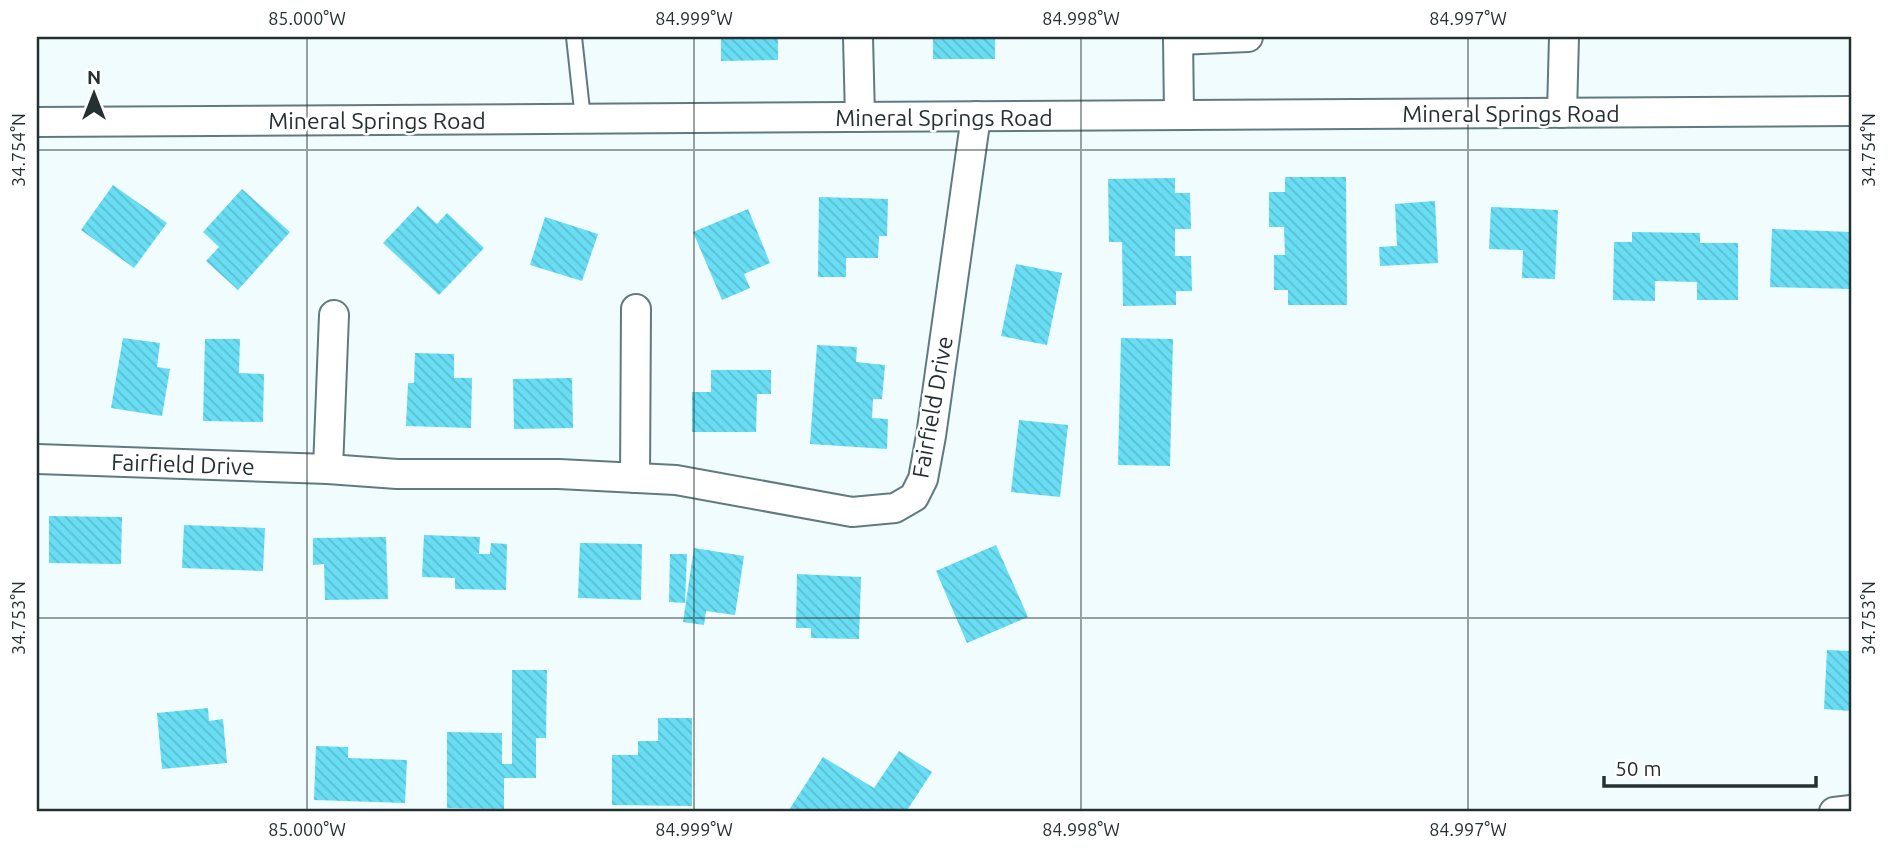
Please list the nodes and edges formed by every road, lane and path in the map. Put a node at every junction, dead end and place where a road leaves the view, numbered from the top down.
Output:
1 (574, 37) edge
2 (858, 37) edge
3 (1248, 37) edge
4 (1564, 37) edge
5 (1178, 38) edge
6 (1851, 111) edge
7 (1562, 113) junction
8 (1179, 115) junction
9 (975, 116) junction
10 (860, 117) junction
11 (583, 119) junction
12 (37, 122) edge
13 (636, 309) dead end
14 (334, 315) dead end
15 (37, 459) edge
16 (328, 469) junction
17 (635, 478) junction
18 (1851, 810) edge
19 (1834, 812) edge

1 - 11 lane
2 - 10 street
3 - 5 street
4 - 7 street
5 - 8 street
6 - 7 street, Mineral Springs Road
7 - 8 street, Mineral Springs Road
8 - 9 street, Mineral Springs Road
9 - 10 street, Mineral Springs Road
9 - 17 street, Fairfield Drive
10 - 11 street, Mineral Springs Road
11 - 12 street, Mineral Springs Road
13 - 17 street
14 - 16 street
15 - 16 street, Fairfield Drive
16 - 17 street, Fairfield Drive
18 - 19 street

